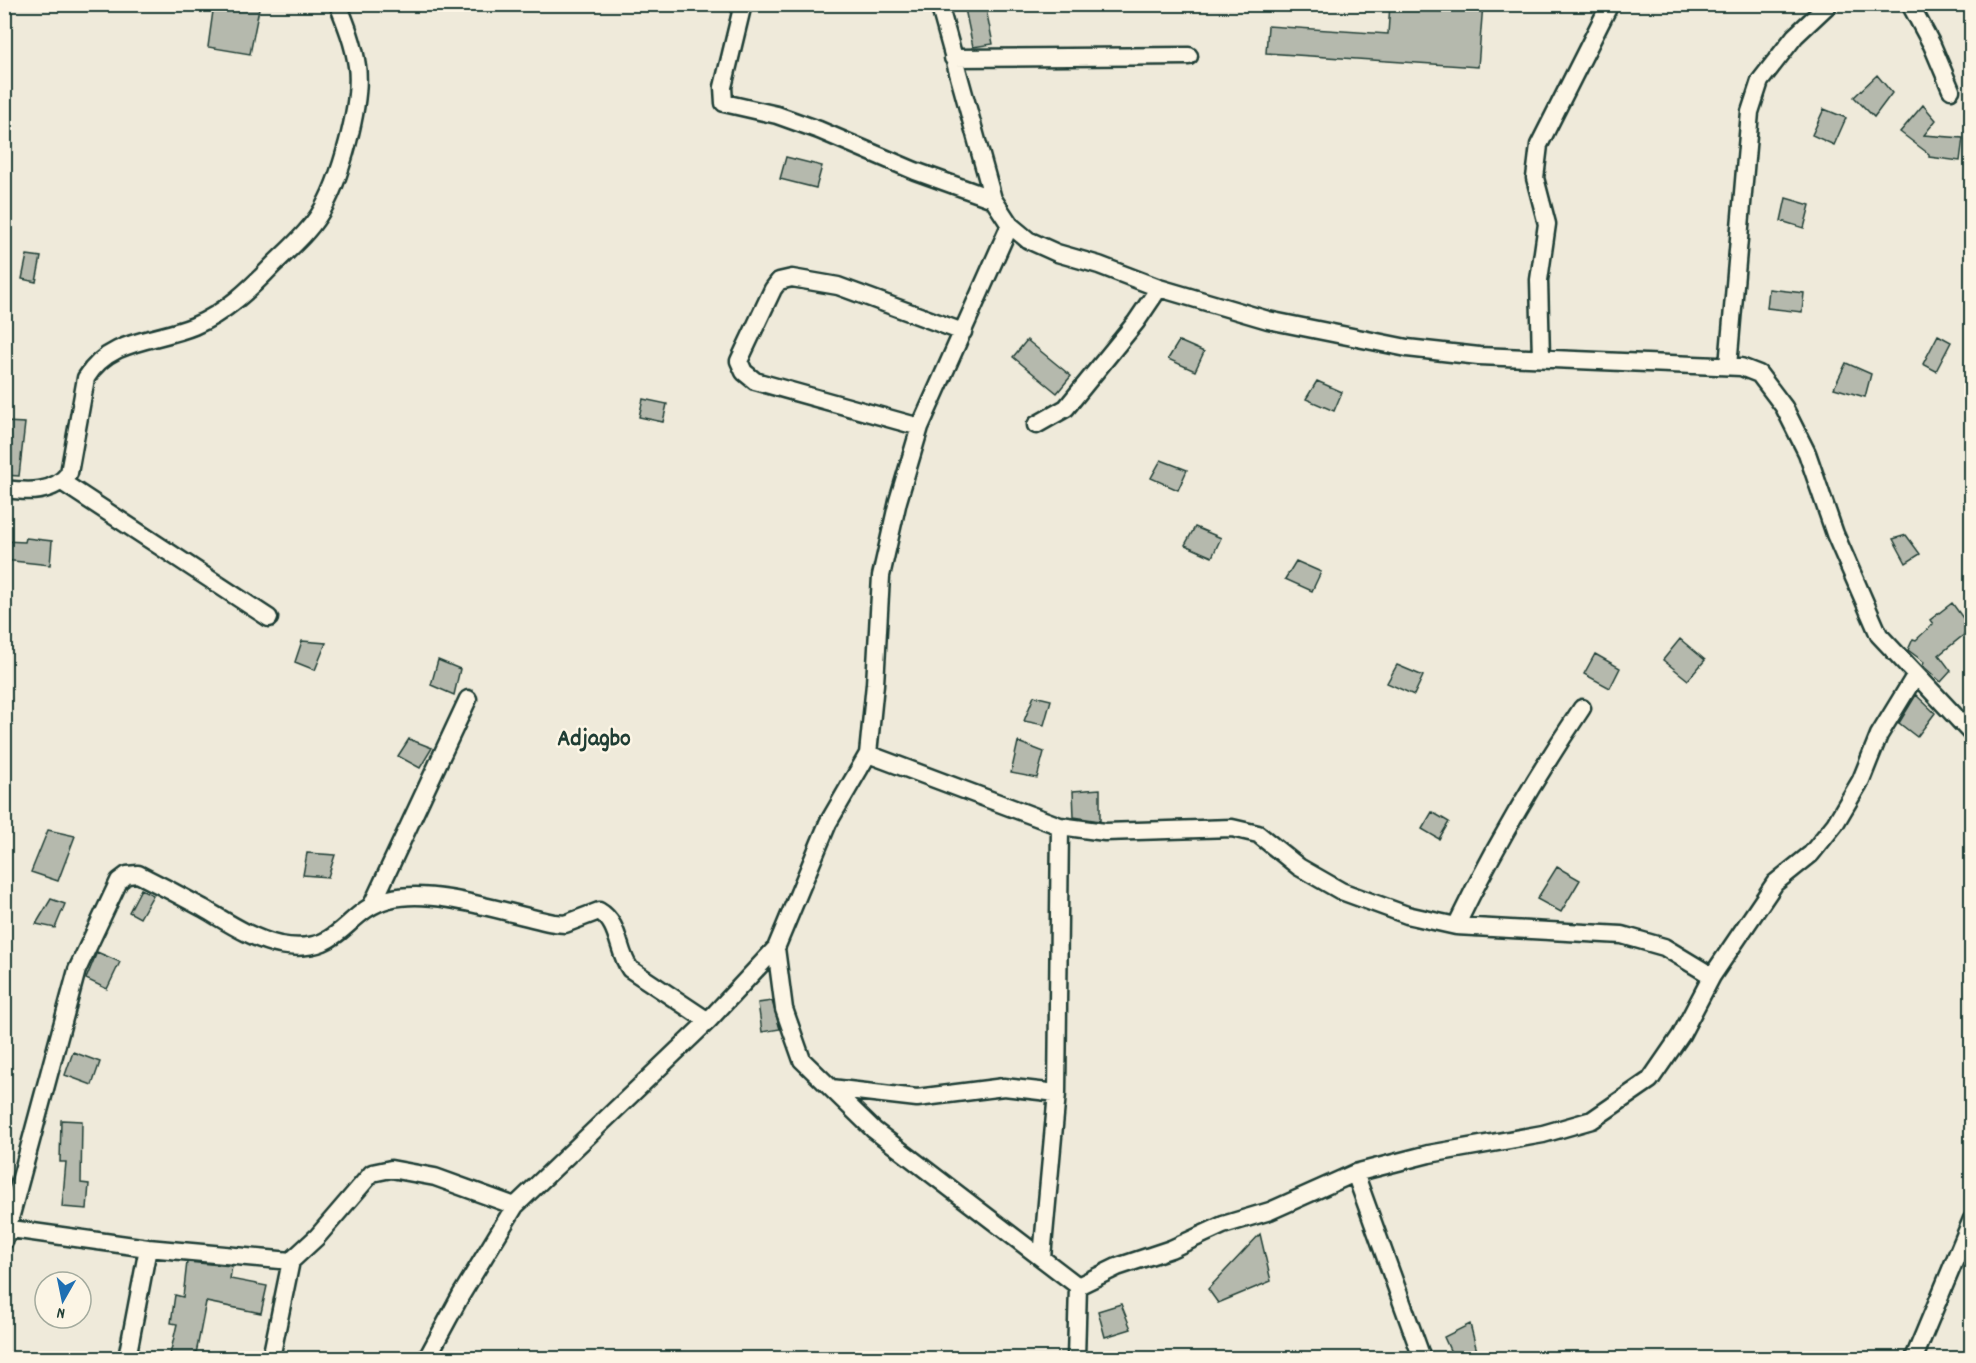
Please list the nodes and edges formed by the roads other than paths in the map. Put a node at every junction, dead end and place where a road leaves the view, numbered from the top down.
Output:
1 (338, 4) edge
2 (744, 4) edge
3 (939, 4) edge
4 (1610, 4) edge
5 (1828, 4) edge
6 (1910, 4) edge
7 (1190, 56) dead end
8 (953, 58) junction
9 (1951, 90) dead end
10 (993, 198) junction
11 (1010, 225) junction
12 (1158, 288) junction
13 (963, 332) junction
14 (1541, 358) junction
15 (1728, 366) junction
16 (1036, 425) dead end
17 (920, 427) junction
18 (62, 482) junction
19 (4, 489) edge
20 (269, 618) dead end
21 (1914, 676) junction
22 (468, 699) dead end
23 (1582, 708) dead end
24 (1971, 734) edge
25 (868, 754) junction
26 (1060, 826) junction
27 (372, 905) junction
28 (1456, 926) junction
29 (776, 948) junction
30 (1712, 976) junction
31 (708, 1021) junction
32 (831, 1088) junction
33 (1057, 1093) junction
34 (1355, 1173) junction
35 (515, 1206) junction
36 (1971, 1219) edge
37 (5, 1231) edge
38 (148, 1248) junction
39 (1041, 1257) junction
40 (291, 1261) junction
41 (1078, 1286) junction
42 (127, 1359) edge
43 (271, 1359) edge
44 (427, 1359) edge
45 (1076, 1359) edge
46 (1422, 1359) edge
47 (1914, 1359) edge

1 - 18 street
2 - 10 street
3 - 8 street
4 - 14 street
5 - 15 street
6 - 9 street
7 - 8 street
8 - 10 street
10 - 11 street
11 - 12 street
11 - 13 street
12 - 14 street
12 - 16 street
13 - 17 street
13 - 17 street
14 - 15 street
15 - 21 street
17 - 25 street
18 - 19 street
18 - 20 street
21 - 24 street
21 - 30 street
22 - 27 street
23 - 28 street
25 - 26 street
25 - 29 street
26 - 28 street
26 - 33 street
27 - 31 street
27 - 37 street
28 - 30 street
29 - 31 street
29 - 32 street
30 - 34 street
31 - 35 street
32 - 33 street
32 - 39 street
33 - 39 street
34 - 41 street
34 - 46 street
35 - 40 street
35 - 44 street
36 - 47 street
37 - 38 street
38 - 40 street
38 - 42 street
39 - 41 street
40 - 43 street
41 - 45 street

